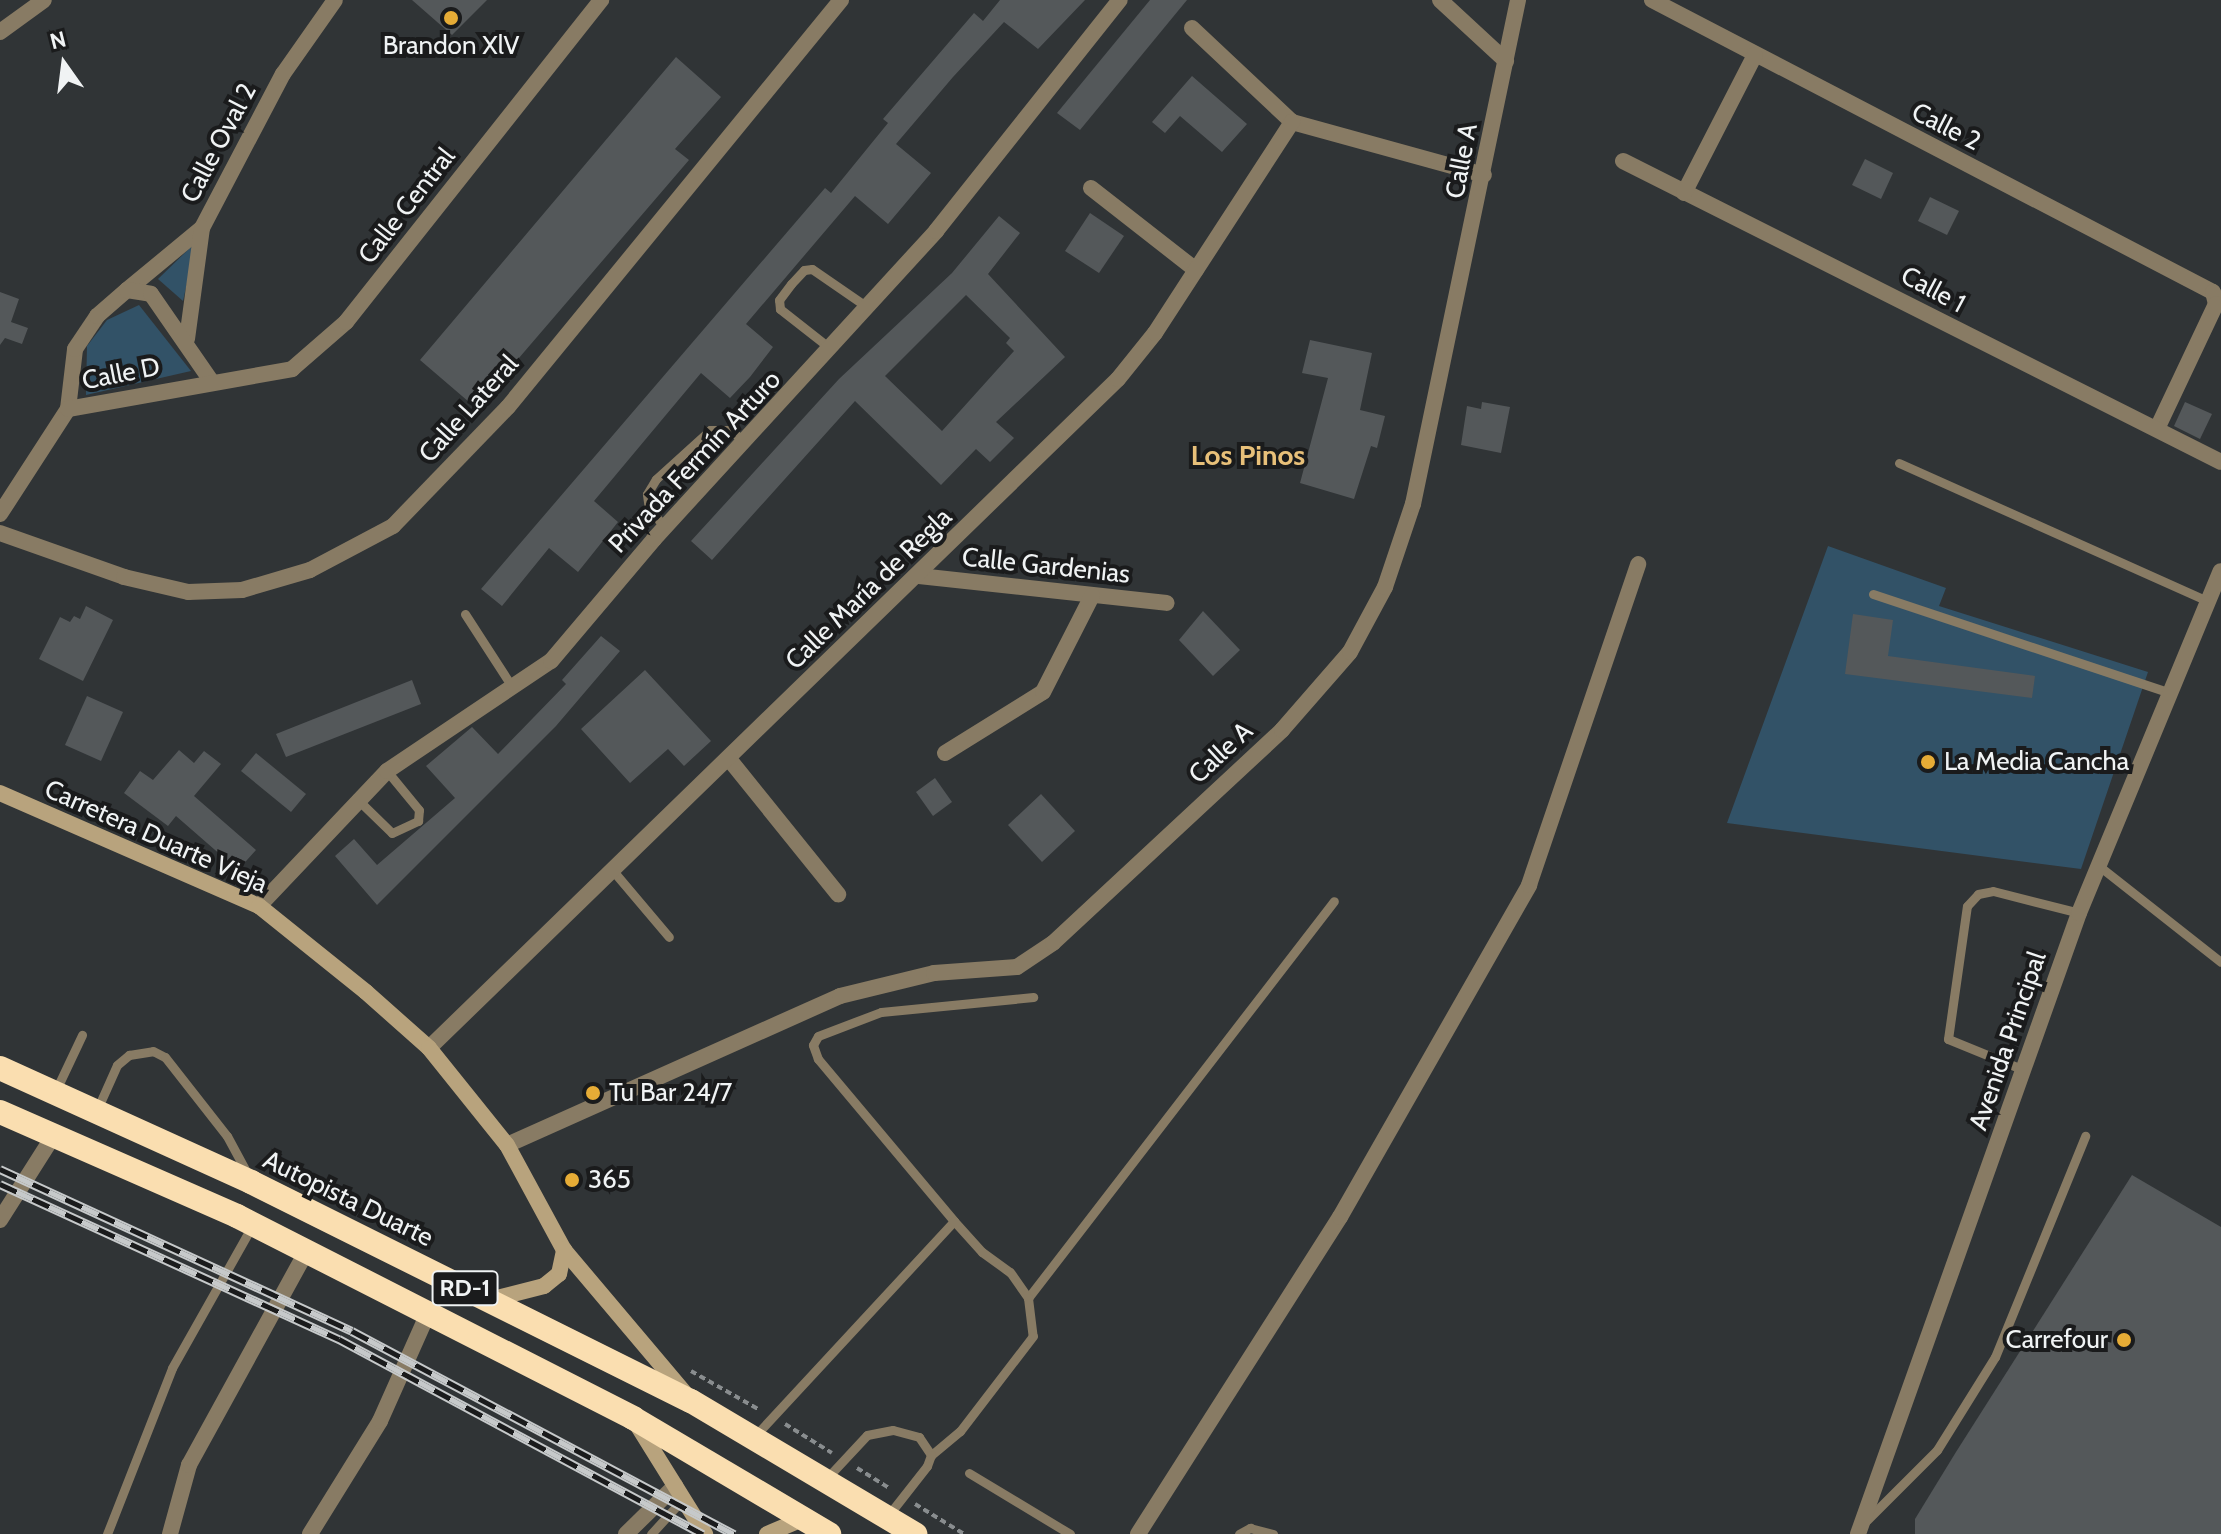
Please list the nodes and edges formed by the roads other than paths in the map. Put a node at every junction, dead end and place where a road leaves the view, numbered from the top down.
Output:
1 (44, 0) edge
2 (335, 0) edge
3 (601, 0) edge
4 (841, 0) edge
5 (1120, 0) edge
6 (1440, 0) edge
7 (1518, 0) edge
8 (1652, 0) edge
9 (1192, 28) dead end
10 (0, 32) edge
11 (1755, 55) junction
12 (1506, 61) junction
13 (1292, 122) junction
14 (1623, 161) dead end
15 (1484, 175) junction
16 (1091, 188) dead end
17 (1684, 193) junction
18 (202, 228) junction
19 (1196, 270) junction
20 (127, 290) junction
21 (867, 307) junction
22 (187, 339) junction
23 (831, 349) junction
24 (212, 382) junction
25 (68, 409) junction
26 (2157, 429) junction
27 (745, 443) junction
28 (2221, 462) edge
29 (1899, 463) dead end
30 (0, 514) edge
31 (665, 527) junction
32 (0, 533) edge
33 (1638, 564) dead end
34 (2220, 574) edge
35 (919, 576) junction
36 (1873, 594) dead end
37 (1092, 596) junction
38 (2208, 601) junction
39 (1167, 603) dead end
40 (465, 614) dead end
41 (511, 685) junction
42 (2171, 693) junction
43 (945, 753) dead end
44 (729, 759) junction
45 (387, 771) junction
46 (0, 793) edge
47 (356, 798) junction
48 (2099, 866) junction
49 (614, 872) junction
50 (838, 894) dead end
51 (1334, 901) dead end
52 (259, 906) junction
53 (2079, 913) junction
54 (669, 937) dead end
55 (2221, 962) edge
56 (1033, 997) dead end
57 (82, 1035) dead end
58 (429, 1048) junction
59 (0, 1068) edge
60 (2024, 1070) junction
61 (54, 1093) junction
62 (0, 1112) edge
63 (96, 1112) junction
64 (54, 1135) junction
65 (2085, 1136) dead end
66 (507, 1145) junction
67 (251, 1182) junction
68 (0, 1220) edge
69 (954, 1221) junction
70 (253, 1224) junction
71 (564, 1250) junction
72 (306, 1252) junction
73 (1028, 1298) junction
74 (489, 1300) junction
75 (428, 1313) junction
76 (691, 1401) junction
77 (633, 1418) junction
78 (753, 1438) junction
79 (931, 1455) junction
80 (969, 1473) dead end
81 (825, 1480) junction
82 (679, 1492) junction
83 (887, 1517) junction
84 (803, 1519) junction
85 (1860, 1530) edge
86 (107, 1534) edge
87 (170, 1534) edge
88 (310, 1534) edge
89 (626, 1534) edge
90 (651, 1534) edge
91 (705, 1534) edge
92 (767, 1534) edge
93 (829, 1534) edge
94 (915, 1534) edge
95 (1070, 1534) edge
96 (1138, 1534) edge
97 (1239, 1534) edge
98 (1273, 1534) edge

1 - 10 street
2 - 18 street, Calle Oval 2
3 - 24 street, Calle Central
4 - 32 street, Calle Lateral
5 - 21 street, Privada Fermín Arturo
6 - 12 street
7 - 12 street, Calle A
8 - 11 street, Calle 2
9 - 13 street
11 - 17 street
11 - 26 street, Calle 2
12 - 15 street, Calle A
13 - 15 street
13 - 19 street, Calle María de Regla
14 - 17 street, Calle 1
15 - 66 street, Calle A
16 - 19 street
17 - 26 street, Calle 1
18 - 20 street, Calle Oval 2
18 - 22 street
19 - 35 street, Calle María de Regla
20 - 22 street
20 - 25 street, Calle Oval 2
21 - 23 street, Privada Fermín Arturo
21 - 23 lane
22 - 24 street
23 - 27 street, Privada Fermín Arturo
24 - 25 street, Calle D
25 - 30 street, Calle D
26 - 28 street, Calle 1
27 - 31 street, Privada Fermín Arturo
27 - 31 lane
29 - 38 lane
31 - 41 street, Privada Fermín Arturo
33 - 96 street
34 - 38 street, Avenida Principal
35 - 37 street, Calle Gardenias
35 - 44 street, Calle María de Regla
36 - 42 lane
37 - 39 street, Calle Gardenias
37 - 43 street
38 - 42 street, Avenida Principal
40 - 41 lane
41 - 45 street, Privada Fermín Arturo
42 - 48 street, Avenida Principal
44 - 49 street, Calle María de Regla
44 - 50 street
45 - 47 street, Privada Fermín Arturo
45 - 47 lane
46 - 52 main road, Carretera Duarte Vieja
47 - 52 street, Privada Fermín Arturo
48 - 53 street, Avenida Principal
48 - 55 lane
49 - 54 lane
49 - 58 street, Calle María de Regla
51 - 73 lane
52 - 58 main road, Carretera Duarte Vieja
53 - 60 street, Avenida Principal
53 - 60 lane
56 - 69 lane
57 - 61 lane
58 - 66 main road, Carretera Duarte Vieja
59 - 61 highway, Autopista Duarte / RD-1
60 - 85 street, Avenida Principal
61 - 63 highway, Autopista Duarte / RD-1
62 - 64 highway, RD-1
63 - 67 highway, Autopista Duarte / RD-1
63 - 67 lane
64 - 68 street
64 - 70 highway, RD-1
65 - 85 lane
66 - 71 main road, Carretera Duarte Vieja
67 - 74 highway, Autopista Duarte / RD-1
69 - 73 lane
69 - 78 lane
70 - 72 highway, RD-1
70 - 86 lane
71 - 74 main road
71 - 76 main road, Carretera Duarte Vieja
72 - 75 highway, RD-1
72 - 87 street
73 - 79 lane
74 - 76 highway, Autopista Duarte / RD-1
75 - 77 highway, RD-1
75 - 88 street
76 - 78 highway, Autopista Duarte / RD-1
77 - 82 main road
77 - 84 highway, RD-1
78 - 81 highway, Autopista Duarte / RD-1
79 - 81 lane
79 - 83 lane
80 - 95 lane
81 - 83 highway, Autopista Duarte / RD-1
82 - 89 street
82 - 90 lane
82 - 91 main road
83 - 94 highway, Autopista Duarte / RD-1
84 - 92 main road
84 - 93 highway, RD-1
97 - 98 lane

